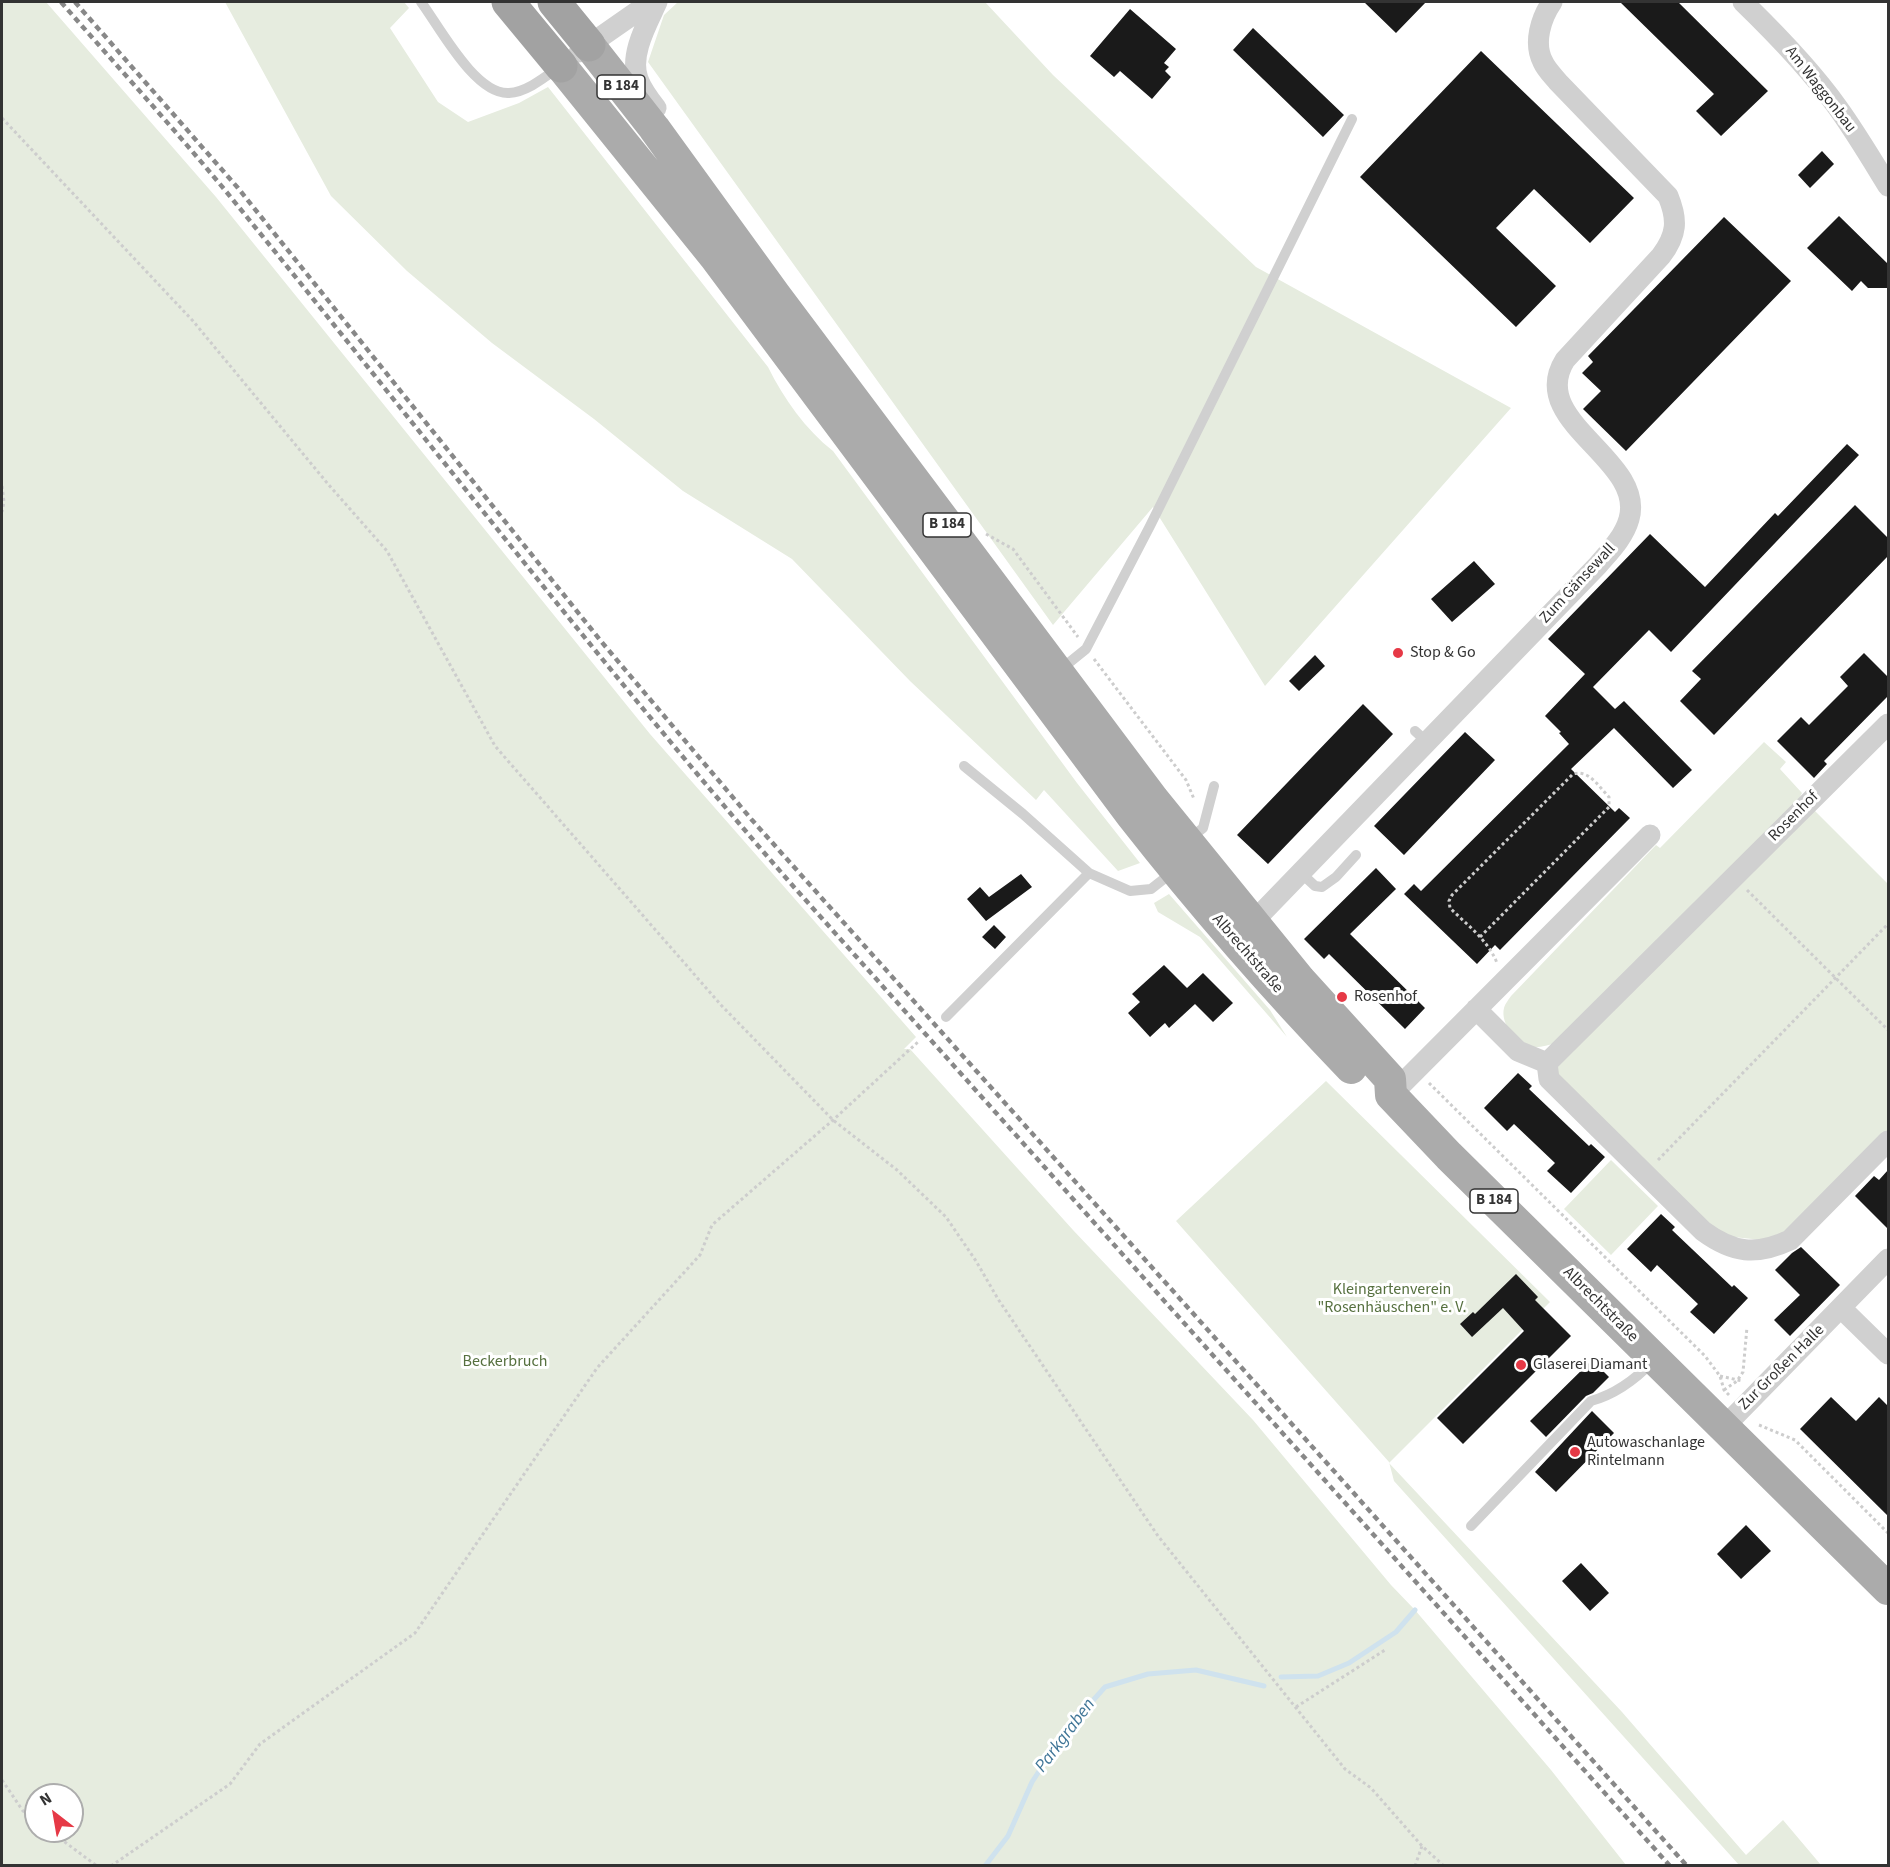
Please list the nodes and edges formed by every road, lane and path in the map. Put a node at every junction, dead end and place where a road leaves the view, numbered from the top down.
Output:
1 (421, 2) edge
2 (508, 2) edge
3 (554, 2) edge
4 (651, 2) edge
5 (657, 2) edge
6 (1552, 2) edge
7 (1743, 2) edge
8 (589, 45) junction
9 (561, 66) junction
10 (2, 118) edge
11 (1352, 119) dead end
12 (654, 128) junction
13 (1888, 186) edge
14 (2, 486) edge
15 (2, 512) edge
16 (1057, 672) junction
17 (1888, 724) edge
18 (964, 766) dead end
19 (1214, 786) dead end
20 (1650, 835) dead end
21 (1186, 841) junction
22 (1356, 855) dead end
23 (1174, 870) junction
24 (1089, 873) junction
25 (1301, 873) junction
26 (1733, 877) junction
27 (1252, 923) junction
28 (1888, 924) edge
29 (1480, 937) junction
30 (1835, 978) junction
31 (1504, 980) junction
32 (1476, 1009) junction
33 (946, 1017) dead end
34 (1888, 1030) edge
35 (919, 1041) dead end
36 (1547, 1063) junction
37 (1415, 1070) junction
38 (1391, 1095) junction
39 (833, 1120) junction
40 (1888, 1141) edge
41 (1645, 1174) junction
42 (1888, 1259) edge
43 (1841, 1308) junction
44 (1747, 1327) dead end
45 (1888, 1354) edge
46 (1655, 1359) junction
47 (1724, 1390) junction
48 (1733, 1418) junction
49 (1471, 1526) dead end
50 (1888, 1533) edge
51 (1888, 1589) edge
52 (1385, 1650) dead end
53 (1295, 1707) junction
54 (2, 1780) edge
55 (24, 1812) edge
56 (66, 1843) edge
57 (1422, 1846) junction
58 (97, 1866) edge
59 (111, 1866) edge
60 (1415, 1866) edge
61 (1444, 1866) edge

1 - 9 lane
2 - 9 highway, B 184
3 - 8 highway, B 184
4 - 8 street
5 - 12 street
6 - 25 street, Zum Gänsewall
7 - 13 street, Am Waggonbau
8 - 9 street
8 - 12 main road, B 184
9 - 23 main road, B 184
10 - 39 path
11 - 16 lane
12 - 16 main road, B 184
14 - 15 path
16 - 21 main road, B 184
17 - 26 street, Rosenhof
18 - 24 lane
19 - 21 lane
20 - 31 street
21 - 27 main road, B 184
22 - 25 lane
23 - 24 lane
23 - 38 main road, Albrechtstraße / B 184
24 - 33 lane
25 - 27 street, Zum Gänsewall
26 - 30 path
26 - 36 street, Rosenhof
27 - 38 main road, Albrechtstraße / B 184
28 - 30 path
29 - 29 path
29 - 31 path
30 - 34 path
30 - 41 path
31 - 32 street
32 - 36 street
32 - 37 street
35 - 39 path
36 - 41 street
37 - 38 street
37 - 47 path
38 - 46 main road, Albrechtstraße / B 184
39 - 53 path
39 - 59 path
40 - 41 street
42 - 43 street, Zur Großen Halle
43 - 45 street
43 - 48 street, Zur Großen Halle
44 - 47 path
46 - 48 main road, Albrechtstraße / B 184
46 - 49 lane
47 - 48 path
48 - 50 path
48 - 51 main road, Albrechtstraße / B 184
52 - 53 path
53 - 57 path
54 - 55 path
56 - 58 path
57 - 60 path
57 - 61 path

